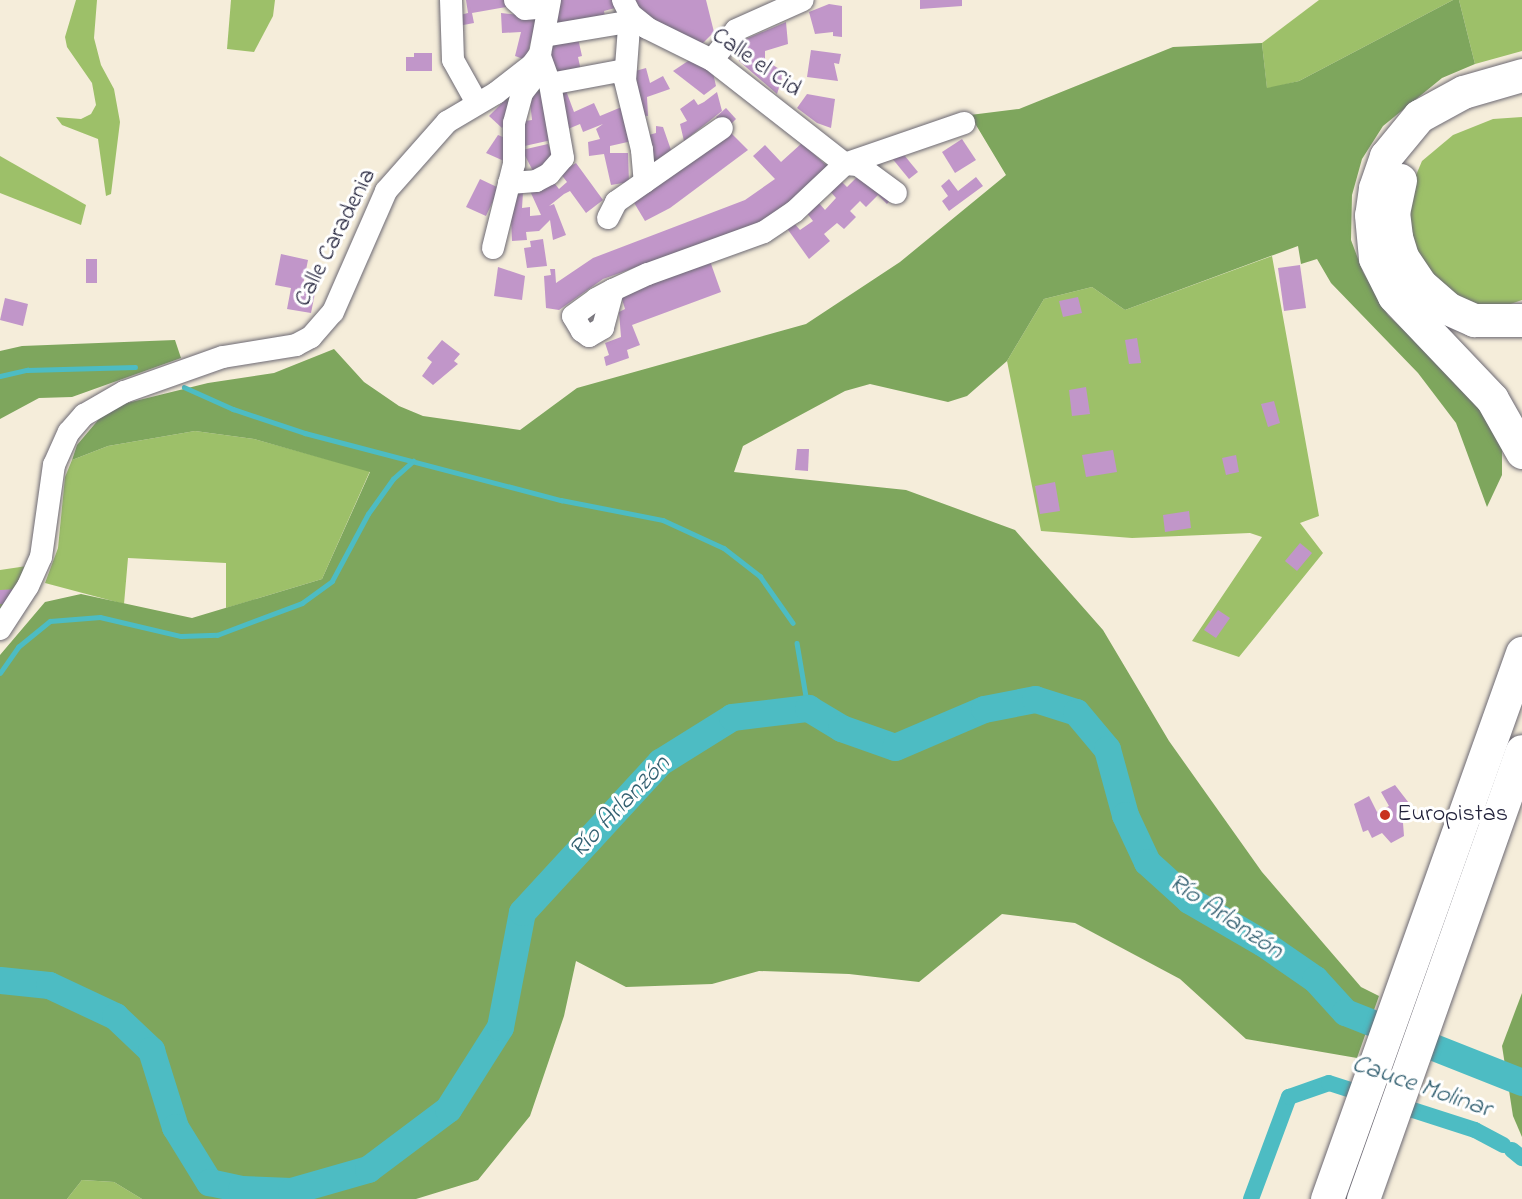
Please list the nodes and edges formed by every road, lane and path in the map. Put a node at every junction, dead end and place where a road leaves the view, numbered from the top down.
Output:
1 (451, 0) edge
2 (515, 0) edge
3 (803, 0) edge
4 (548, 4) edge
5 (627, 12) edge
6 (542, 45) junction
7 (712, 60) junction
8 (625, 70) junction
9 (1522, 75) edge
10 (550, 84) junction
11 (1522, 96) edge
12 (477, 103) junction
13 (964, 123) dead end
14 (722, 128) dead end
15 (845, 164) junction
16 (645, 182) junction
17 (509, 183) junction
18 (896, 193) dead end
19 (608, 218) dead end
20 (493, 248) dead end
21 (613, 290) dead end
22 (1522, 320) edge
23 (1522, 452) edge
24 (0, 629) edge
25 (1522, 653) edge
26 (1522, 751) edge
27 (1326, 1199) edge
28 (1363, 1199) edge

1 - 12 street
2 - 4 street
3 - 7 street
4 - 6 street
5 - 6 street
5 - 7 street, Calle el Cid
5 - 8 street
6 - 10 street
6 - 12 street, Calle Caradenia
6 - 17 street
7 - 15 street, Calle el Cid
8 - 10 street
8 - 16 street
9 - 23 highway
10 - 17 street
11 - 22 highway
12 - 24 street, Calle Caradenia
13 - 15 street
14 - 16 street
15 - 18 street, Calle el Cid
15 - 21 street
16 - 19 street
17 - 20 street
25 - 27 highway
26 - 28 highway

